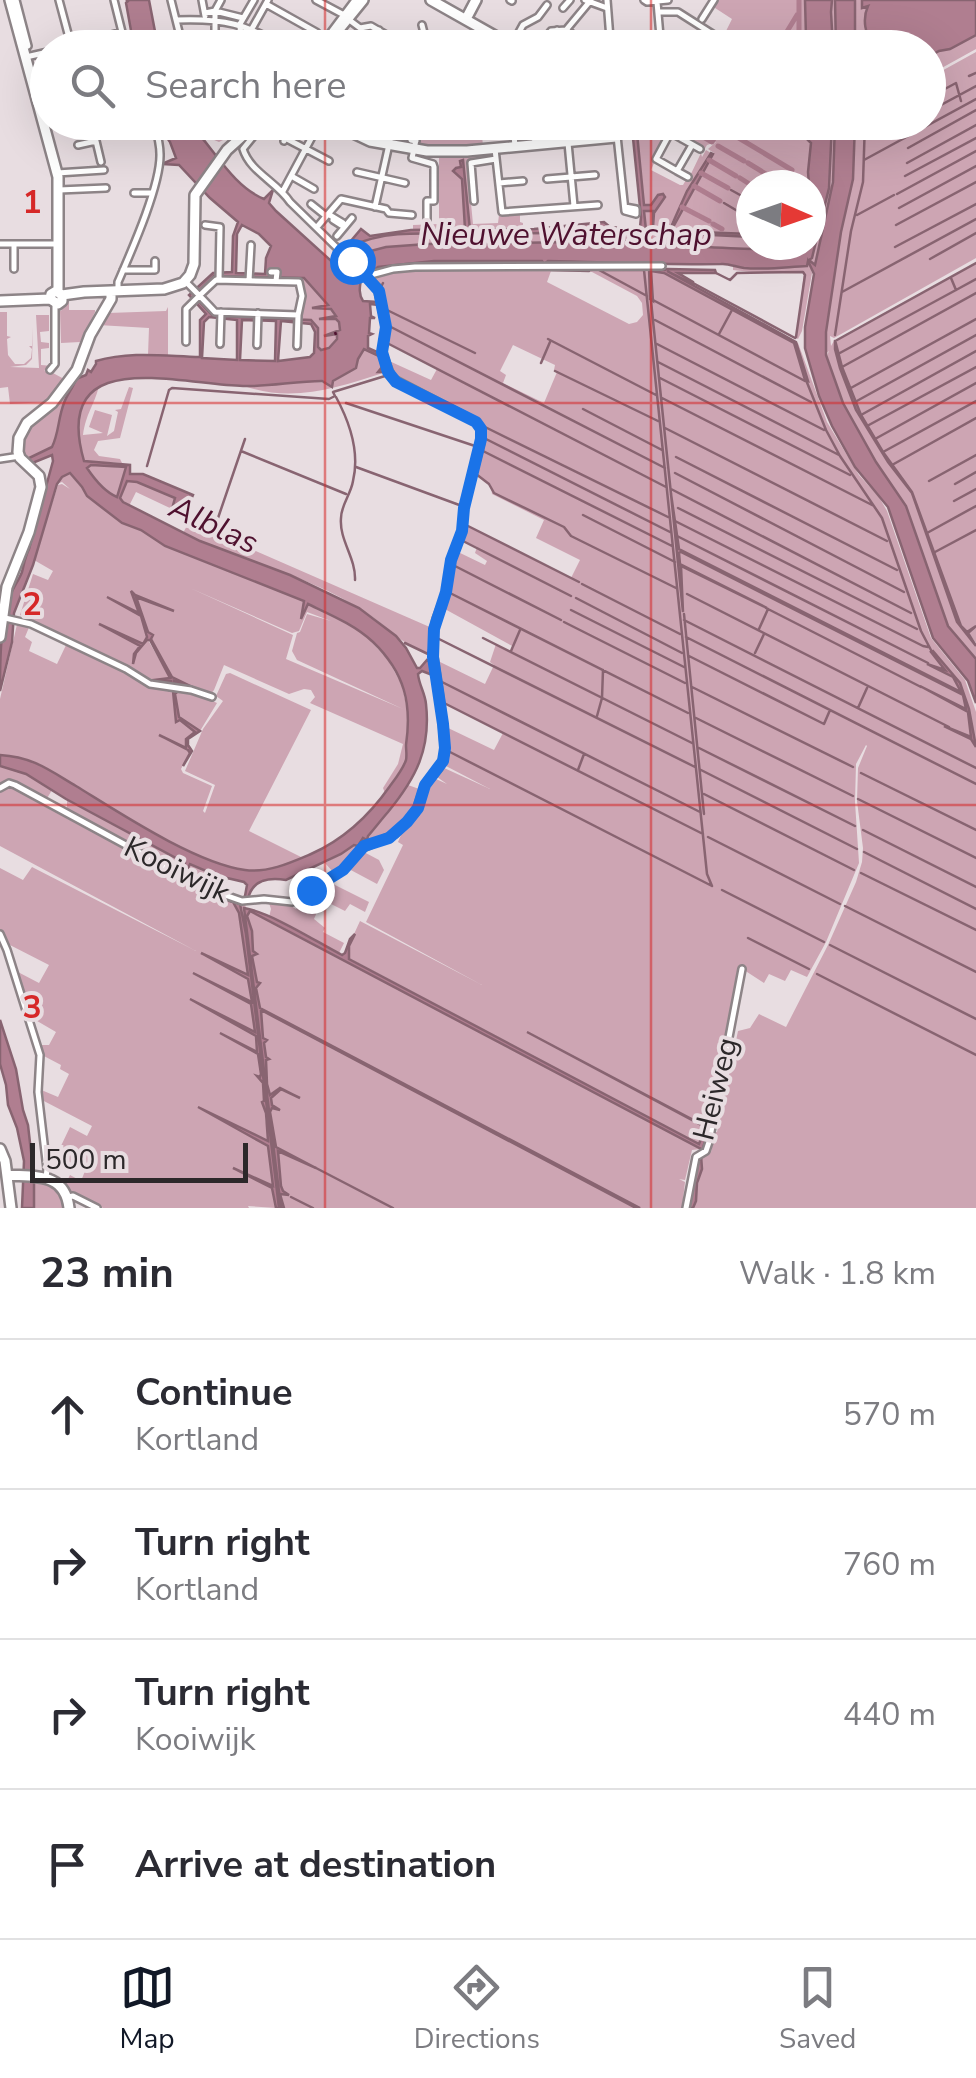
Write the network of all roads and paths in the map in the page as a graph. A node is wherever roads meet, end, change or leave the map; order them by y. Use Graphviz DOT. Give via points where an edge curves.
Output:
graph roads {
  1 [pos="13,0"];
  2 [pos="59,0"];
  3 [pos="114,0"];
  4 [pos="171,0"];
  5 [pos="202,0"];
  6 [pos="222,0"];
  7 [pos="254,0"];
  8 [pos="316,0"];
  9 [pos="355,0"];
  10 [pos="363,0"];
  11 [pos="431,0"];
  12 [pos="476,0"];
  13 [pos="570,0"];
  14 [pos="606,0"];
  15 [pos="644,0"];
  16 [pos="668,0"];
  17 [pos="714,0"];
  18 [pos="588,1"];
  19 [pos="267,2"];
  20 [pos="657,2"];
  21 [pos="448,4"];
  22 [pos="547,5"];
  23 [pos="563,8"];
  24 [pos="608,8"];
  25 [pos="658,12"];
  26 [pos="215,15"];
  27 [pos="205,16"];
  28 [pos="346,17"];
  29 [pos="176,20"];
  30 [pos="466,20"];
  31 [pos="702,20"];
  32 [pos="242,22"];
  33 [pos="422,25"];
  34 [pos="252,28"];
  35 [pos="65,30"];
  36 [pos="122,30"];
  37 [pos="178,30"];
  38 [pos="215,30"];
  39 [pos="244,30"];
  40 [pos="256,30"];
  41 [pos="313,30"];
  42 [pos="336,30"];
  43 [pos="379,30"];
  44 [pos="423,30"];
  45 [pos="484,30"];
  46 [pos="521,30"];
  47 [pos="561,30"];
  48 [pos="609,30"];
  49 [pos="660,30"];
  50 [pos="706,30"];
  51 [pos="24,52"];
  52 [pos="30,52"];
  53 [pos="30,74"];
  54 [pos="48,140"];
  55 [pos="157,140"];
  56 [pos="238,140"];
  57 [pos="249,140"];
  58 [pos="285,140"];
  59 [pos="312,140"];
  60 [pos="370,140"];
  61 [pos="390,140"];
  62 [pos="416,140"];
  63 [pos="514,140"];
  64 [pos="535,140"];
  65 [pos="551,140"];
  66 [pos="584,140"];
  67 [pos="617,140"];
  68 [pos="666,140"];
  69 [pos="684,140"];
  70 [pos="94,142"];
  71 [pos="568,142"];
  72 [pos="551,143"];
  73 [pos="536,145"];
  74 [pos="692,145"];
  75 [pos="78,146"];
  76 [pos="389,146"];
  77 [pos="415,146"];
  78 [pos="515,147"];
  79 [pos="700,149"];
  80 [pos="307,150"];
  81 [pos="496,154"];
  82 [pos="330,161"];
  83 [pos="101,162"];
  84 [pos="104,170"];
  85 [pos="677,171"];
  86 [pos="357,172"];
  87 [pos="57,173"];
  88 [pos="595,174"];
  89 [pos="293,177"];
  90 [pos="571,177"];
  91 [pos="688,177"];
  92 [pos="382,178"];
  93 [pos="547,179"];
  94 [pos="523,181"];
  95 [pos="499,183"];
  96 [pos="405,184"];
  97 [pos="106,188"];
  98 [pos="314,188"];
  99 [pos="57,190"];
  100 [pos="283,191"];
  101 [pos="134,193"];
  102 [pos="150,193"];
  103 [pos="474,201"];
  104 [pos="311,204"];
  105 [pos="598,204"];
  106 [pos="375,206"];
  107 [pos="574,206"];
  108 [pos="624,207"];
  109 [pos="412,215"];
  110 [pos="329,216"];
  111 [pos="352,218"];
  112 [pos="427,222"];
  113 [pos="205,225"];
  114 [pos="316,227"];
  115 [pos="344,227"];
  116 [pos="337,236"];
  117 [pos="0,244"];
  118 [pos="14,244"];
  119 [pos="59,244"];
  120 [pos="250,245"];
  121 [pos="155,261"];
  122 [pos="662,266"];
  123 [pos="14,270"];
  124 [pos="123,270"];
  125 [pos="366,274"];
  126 [pos="219,276"];
  127 [pos="250,277"];
  128 [pos="114,291"];
  129 [pos="194,293"];
  130 [pos="56,300"];
  131 [pos="0,301"];
  132 [pos="298,315"];
  133 [pos="221,316"];
  134 [pos="258,317"];
  135 [pos="186,342"];
  136 [pos="220,344"];
  137 [pos="257,345"];
  138 [pos="297,346"];
  139 [pos="53,367"];
  140 [pos="20,456"];
  141 [pos="0,459"];
  142 [pos="3,618"];
  143 [pos="0,637"];
  144 [pos="212,696"];
  145 [pos="0,788"];
  146 [pos="0,934"];
  147 [pos="742,969"];
  148 [pos="0,1149"];
  149 [pos="4,1176"];
  150 [pos="46,1178"];
  151 [pos="68,1202"];
  152 [pos="10,1208"];
  153 [pos="98,1208"];
  154 [pos="686,1208"];
  1 -- 51 [label="street"];
  2 -- 35 [label="street"];
  3 -- 36 [label="street"];
  4 -- 29 [label="street"];
  5 -- 27 [label="street"];
  6 -- 26 [label="street"];
  7 -- 32 [label="street"];
  8 -- 28 [label="street"];
  9 -- 28 [label="street"];
  10 -- 28 [label="street"];
  11 -- 21 [label="street"];
  12 -- 30 [label="street"];
  13 -- 23 [label="street"];
  14 -- 24 [label="street"];
  15 -- 20 [label="street"];
  16 -- 20 [label="street"];
  17 -- 31 [label="street"];
  18 -- 24 [label="street"];
  18 -- 47 [label="street"];
  19 -- 34 [label="street"];
  19 -- 41 [label="street"];
  20 -- 25 [label="street"];
  21 -- 30 [label="street"];
  22 -- 46 [label="street"];
  24 -- 48 [label="street"];
  25 -- 49 [label="street"];
  25 -- 50 [label="street" via="678,12"];
  26 -- 27 [label="street"];
  26 -- 32 [label="street"];
  26 -- 38 [label="street"];
  27 -- 29 [label="street"];
  28 -- 42 [label="street"];
  28 -- 43 [label="street" via="360,28"];
  29 -- 37 [label="street"];
  30 -- 45 [label="street"];
  32 -- 34 [label="street"];
  32 -- 39 [label="street"];
  33 -- 44 [label="street"];
  34 -- 40 [label="street"];
  51 -- 52 [label="street"];
  51 -- 53 [label="street"];
  54 -- 87 [label="street"];
  55 -- 102 [label="street" via="160,160"];
  56 -- 129 [label="street" via="194,202"];
  57 -- 100 [label="street" via="243,153"];
  58 -- 80 [label="street"];
  59 -- 80 [label="street"];
  60 -- 76 [label="street"];
  61 -- 76 [label="street"];
  62 -- 77 [label="street"];
  63 -- 78 [label="street"];
  64 -- 73 [label="street"];
  65 -- 72 [label="street"];
  66 -- 71 [label="street"];
  67 -- 108 [label="street"];
  68 -- 85 [label="street" via="656,159"];
  69 -- 74 [label="street"];
  70 -- 75 [label="street"];
  70 -- 83 [label="street"];
  71 -- 72 [label="street"];
  71 -- 90 [label="street"];
  72 -- 73 [label="street"];
  73 -- 78 [label="street"];
  74 -- 79 [label="street"];
  74 -- 85 [label="street"];
  76 -- 77 [label="street"];
  76 -- 92 [label="street"];
  77 -- 81 [label="street"];
  77 -- 112 [label="street" via="412,158 434,166"];
  78 -- 81 [label="street"];
  80 -- 82 [label="street"];
  80 -- 89 [label="street"];
  81 -- 95 [label="street"];
  81 -- 103 [label="street" via="471,164"];
  84 -- 87 [label="street"];
  85 -- 91 [label="street"];
  86 -- 92 [label="street"];
  87 -- 99 [label="street"];
  88 -- 90 [label="street"];
  89 -- 98 [label="street"];
  89 -- 100 [label="street"];
  90 -- 93 [label="street"];
  90 -- 107 [label="street"];
  92 -- 96 [label="street"];
  92 -- 106 [label="street"];
  94 -- 95 [label="street"];
  95 -- 107 [label="street" via="502,212"];
  97 -- 99 [label="street"];
  99 -- 119 [label="street"];
  100 -- 114 [label="street"];
  101 -- 102 [label="street"];
  102 -- 124 [label="street"];
  104 -- 110 [label="street"];
  105 -- 107 [label="street"];
  106 -- 109 [label="street"];
  106 -- 110 [label="street" via="341,199"];
  110 -- 114 [label="street"];
  110 -- 115 [label="street"];
  111 -- 115 [label="street"];
  113 -- 126 [label="street" via="222,228"];
  114 -- 125 [label="street"];
  115 -- 116 [label="street"];
  117 -- 118 [label="street"];
  118 -- 119 [label="street"];
  118 -- 123 [label="street"];
  119 -- 130 [label="street"];
  120 -- 127 [label="street"];
  121 -- 124 [label="street" via="155,270"];
  122 -- 125 [label="street" via="428,267"];
  124 -- 128 [label="street"];
  125 -- 145 [label="street, Kooiwijk" via="379,291 386,327 382,352 392,378 476,422 482,433 434,625 443,761 415,813 299,900 242,901 212,892 16,785"];
  126 -- 127 [label="street"];
  126 -- 129 [label="street"];
  127 -- 132 [label="street" via="299,282"];
  128 -- 129 [label="street"];
  128 -- 130 [label="street"];
  128 -- 140 [label="street" via="76,370 22,432"];
  129 -- 133 [label="street"];
  129 -- 135 [label="street" via="186,309"];
  130 -- 131 [label="street"];
  130 -- 139 [label="street"];
  132 -- 134 [label="street"];
  132 -- 138 [label="street"];
  133 -- 134 [label="street"];
  133 -- 136 [label="street"];
  134 -- 137 [label="street"];
  140 -- 141 [label="street"];
  140 -- 142 [label="street" via="39,476 40,487"];
  142 -- 143 [label="street"];
  142 -- 144 [label="street" via="31,624 150,684"];
  146 -- 150 [label="street" via="40,1055"];
  147 -- 154 [label="street, Heiweg" via="709,1142 695,1159"];
  148 -- 149 [label="street"];
  149 -- 150 [label="street"];
  149 -- 152 [label="street"];
  150 -- 151 [label="street" via="61,1186"];
  151 -- 153 [label="street" via="73,1196"];
}
